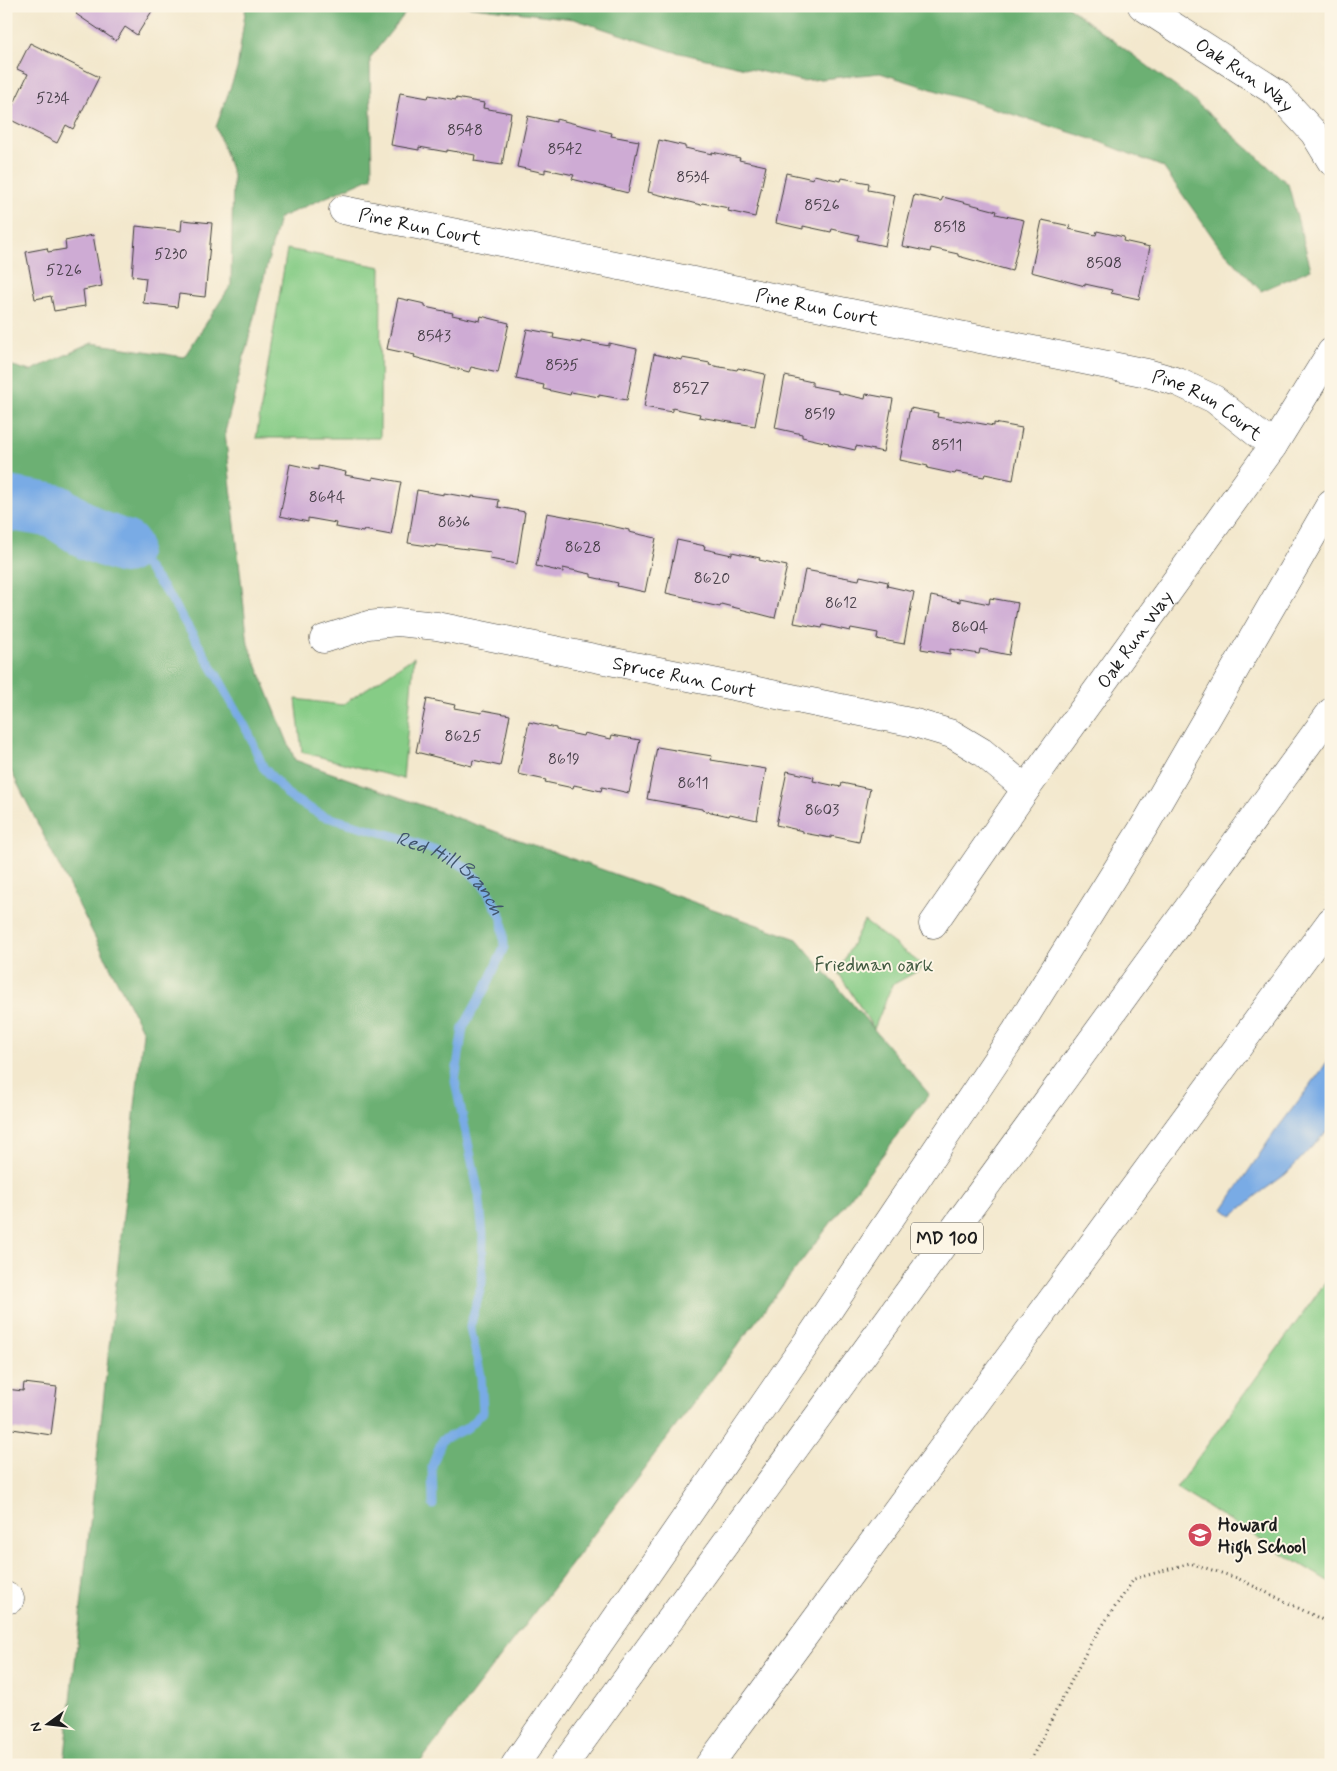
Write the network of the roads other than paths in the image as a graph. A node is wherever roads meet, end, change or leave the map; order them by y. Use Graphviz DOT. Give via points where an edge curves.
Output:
graph roads {
  1 [pos="1142,6"];
  2 [pos="1331,161"];
  3 [pos="343,210"];
  4 [pos="1331,352"];
  5 [pos="1273,446"];
  6 [pos="1331,503"];
  7 [pos="324,639"];
  8 [pos="1331,712"];
  9 [pos="1026,789"];
  10 [pos="1331,922"];
  11 [pos="933,924"];
  12 [pos="515,1765"];
  13 [pos="564,1765"];
  14 [pos="709,1765"];
  1 -- 2 [label="main road, Oak Run Way" via="1277,93 1314,133"];
  3 -- 5 [label="main road, Pine Run Court" via="1147,373 1178,382 1214,399"];
  4 -- 5 [label="main road, Oak Run Way"];
  5 -- 9 [label="main road, Oak Run Way"];
  6 -- 12 [label="main road" via="1145,825 1016,1030 814,1332"];
  7 -- 9 [label="main road, Spruce Run Court" via="368,625 397,622 437,626 915,723 952,734"];
  8 -- 13 [label="main road, MD 100"];
  9 -- 11 [label="main road, Oak Run Way"];
  10 -- 14 [label="main road"];
}
